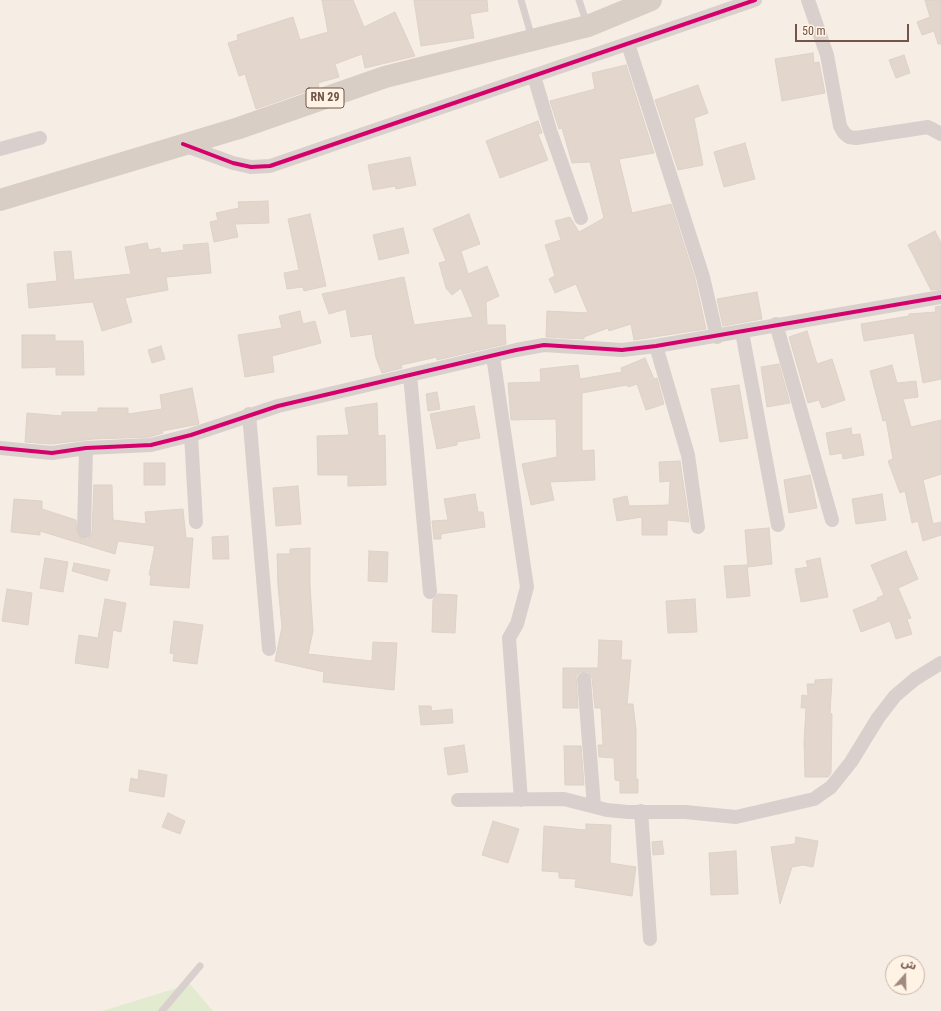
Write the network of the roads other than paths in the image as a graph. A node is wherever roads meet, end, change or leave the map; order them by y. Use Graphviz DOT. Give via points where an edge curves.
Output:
graph roads {
  1 [pos="521,0"];
  2 [pos="579,0"];
  3 [pos="651,0"];
  4 [pos="755,0"];
  5 [pos="808,0"];
  6 [pos="588,26"];
  7 [pos="532,40"];
  8 [pos="628,44"];
  9 [pos="534,76"];
  10 [pos="941,134"];
  11 [pos="40,138"];
  12 [pos="183,144"];
  13 [pos="0,150"];
  14 [pos="0,200"];
  15 [pos="581,218"];
  16 [pos="941,297"];
  17 [pos="776,324"];
  18 [pos="742,332"];
  19 [pos="716,337"];
  20 [pos="656,346"];
  21 [pos="493,356"];
  22 [pos="410,375"];
  23 [pos="249,414"];
  24 [pos="191,435"];
  25 [pos="0,448"];
  26 [pos="86,448"];
  27 [pos="832,520"];
  28 [pos="196,522"];
  29 [pos="778,525"];
  30 [pos="698,527"];
  31 [pos="84,532"];
  32 [pos="430,592"];
  33 [pos="269,649"];
  34 [pos="941,663"];
  35 [pos="584,679"];
  36 [pos="458,800"];
  37 [pos="521,800"];
  38 [pos="594,806"];
  39 [pos="641,811"];
  40 [pos="650,939"];
  41 [pos="200,966"];
  42 [pos="162,1011"];
  1 -- 7 [label="lane"];
  2 -- 6 [label="lane"];
  3 -- 6 [label="main road, RN 29"];
  4 -- 8 [label="street"];
  5 -- 10 [label="street" via="826,55 840,126 844,133 856,138 928,127"];
  6 -- 7 [label="main road, RN 29"];
  7 -- 12 [label="main road, RN 29" via="385,77 239,128"];
  8 -- 9 [label="street"];
  8 -- 19 [label="street" via="703,277"];
  9 -- 12 [label="street" via="270,166 251,167 233,163"];
  9 -- 15 [label="street"];
  11 -- 13 [label="street"];
  12 -- 14 [label="main road, RN 29"];
  16 -- 17 [label="street"];
  17 -- 18 [label="street"];
  17 -- 27 [label="street"];
  18 -- 19 [label="street"];
  18 -- 29 [label="street"];
  19 -- 20 [label="street"];
  20 -- 21 [label="street" via="622,350 544,345"];
  20 -- 30 [label="street" via="688,455"];
  21 -- 22 [label="street"];
  21 -- 37 [label="street" via="527,587 517,624 509,638"];
  22 -- 23 [label="street" via="314,396"];
  22 -- 32 [label="street"];
  23 -- 24 [label="street"];
  23 -- 33 [label="street"];
  24 -- 26 [label="street" via="151,445"];
  24 -- 28 [label="street"];
  25 -- 26 [label="street" via="52,452"];
  26 -- 31 [label="street"];
  34 -- 39 [label="street" via="915,679 895,696 847,767 831,787 814,799 736,817"];
  35 -- 38 [label="street"];
  36 -- 37 [label="street"];
  37 -- 38 [label="street" via="564,799"];
  38 -- 39 [label="street" via="607,810"];
  39 -- 40 [label="street"];
  41 -- 42 [label="lane"];
}
